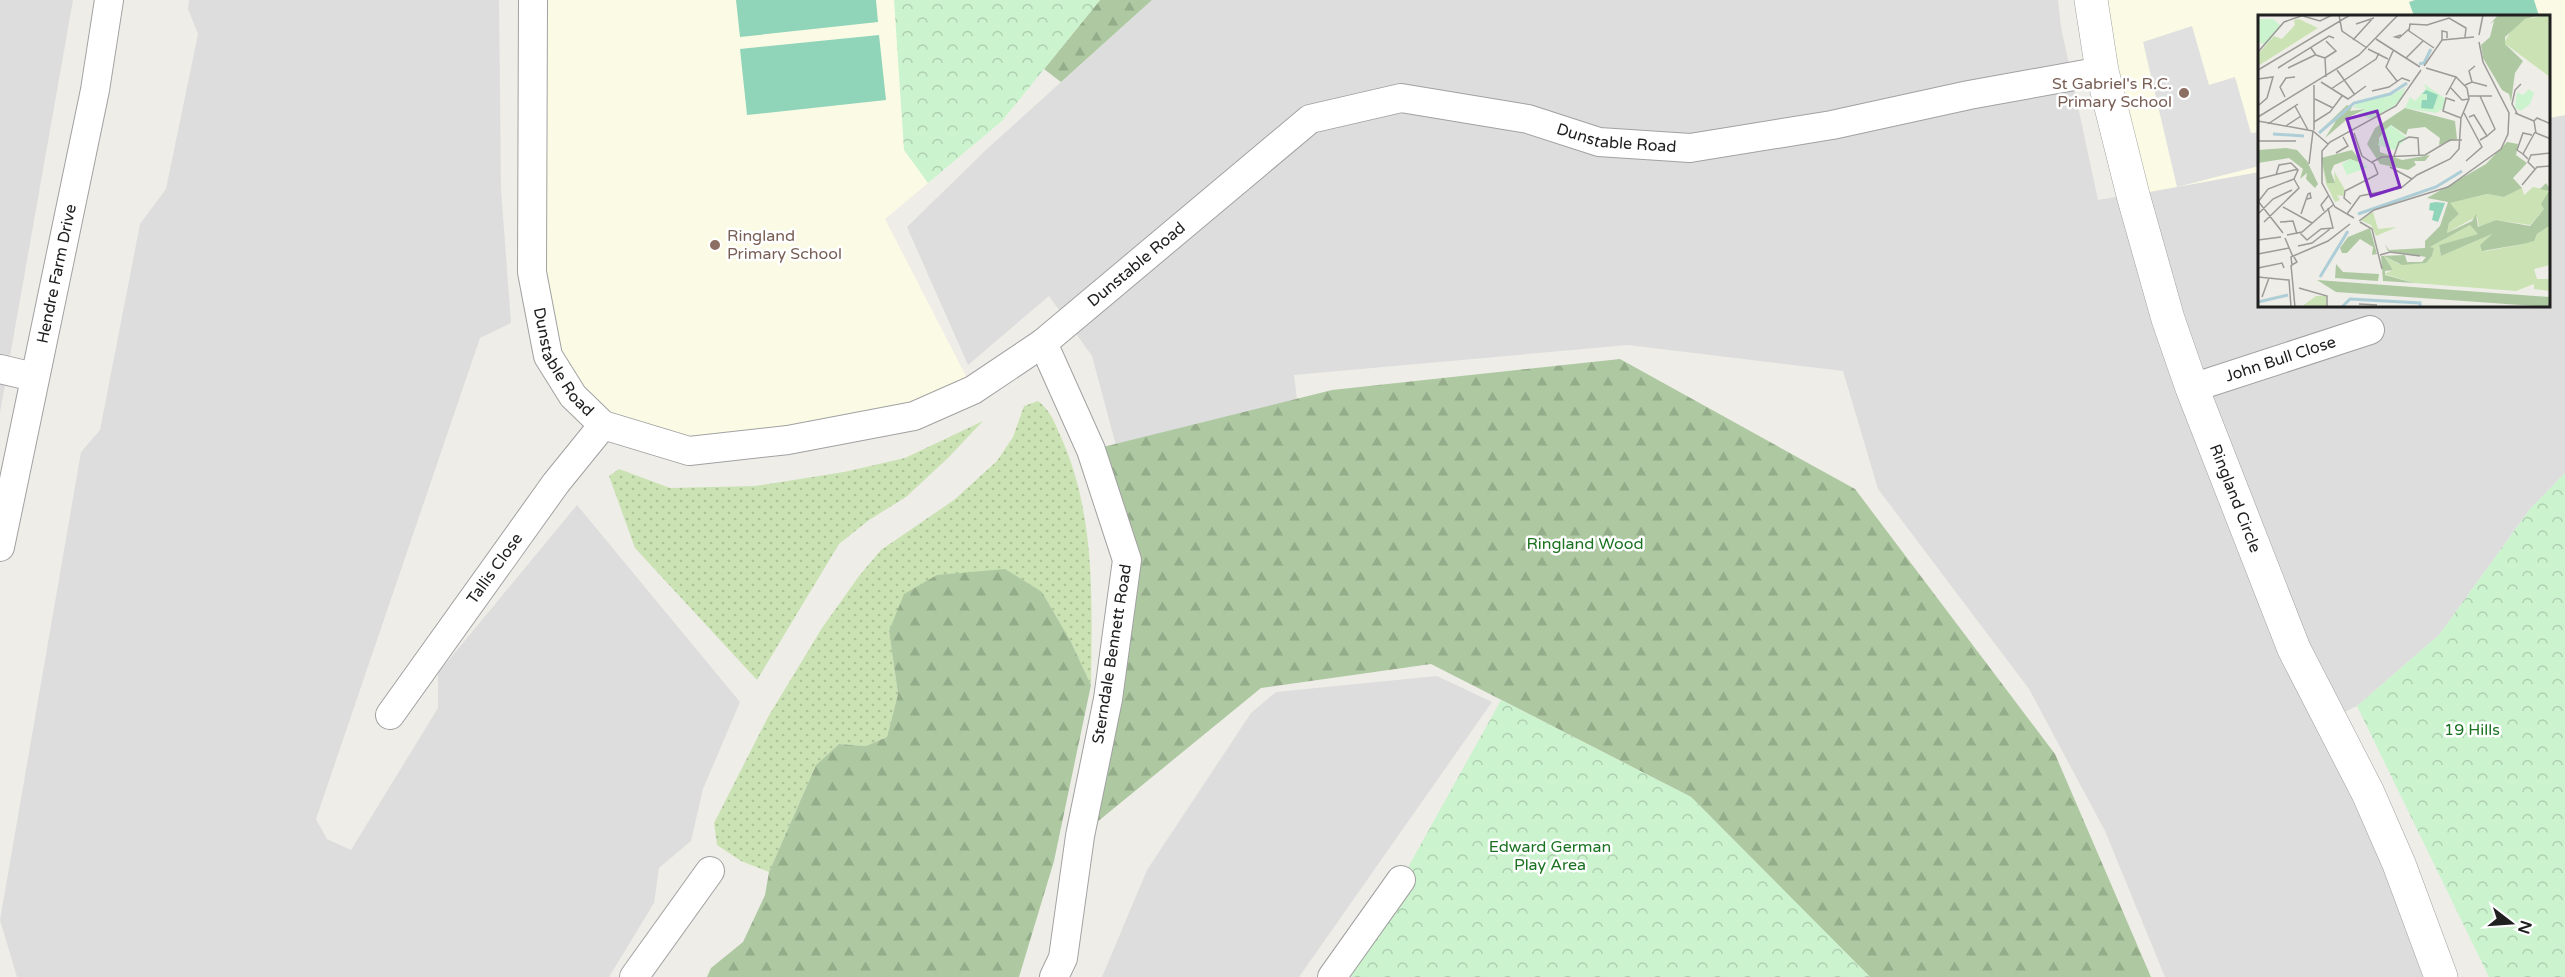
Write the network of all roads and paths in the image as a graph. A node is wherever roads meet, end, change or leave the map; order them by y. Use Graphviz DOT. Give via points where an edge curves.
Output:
graph roads {
  1 [pos="109,0"];
  2 [pos="533,0"];
  3 [pos="2091,0"];
  4 [pos="2102,71"];
  5 [pos="2370,330"];
  6 [pos="1044,343"];
  7 [pos="0,369"];
  8 [pos="34,377"];
  9 [pos="2192,388"];
  10 [pos="603,424"];
  11 [pos="0,547"];
  12 [pos="390,715"];
  13 [pos="710,871"];
  14 [pos="1401,880"];
  15 [pos="634,977"];
  16 [pos="1054,977"];
  17 [pos="1332,977"];
  18 [pos="2441,977"];
  1 -- 8 [label="street, Hendre Farm Drive"];
  2 -- 10 [label="street, Dunstable Road" via="532,272 548,356 573,396"];
  3 -- 4 [label="street, Ringland Circle"];
  4 -- 6 [label="street, Dunstable Road" via="1832,125 1690,148 1599,142 1528,119 1401,98 1310,119"];
  4 -- 9 [label="street, Ringland Circle" via="2168,319"];
  5 -- 9 [label="street, John Bull Close"];
  6 -- 10 [label="street, Dunstable Road" via="973,390 914,416 788,440 689,451"];
  6 -- 16 [label="street, Sterndale Bennett Road" via="1091,450 1127,560 1108,699 1080,836 1063,958"];
  7 -- 8 [label="street"];
  8 -- 11 [label="street, Hendre Farm Drive"];
  9 -- 18 [label="street, Ringland Circle" via="2294,649 2368,793"];
  10 -- 12 [label="street, Tallis Close" via="556,483"];
  13 -- 15 [label="street"];
  14 -- 17 [label="street"];
}
